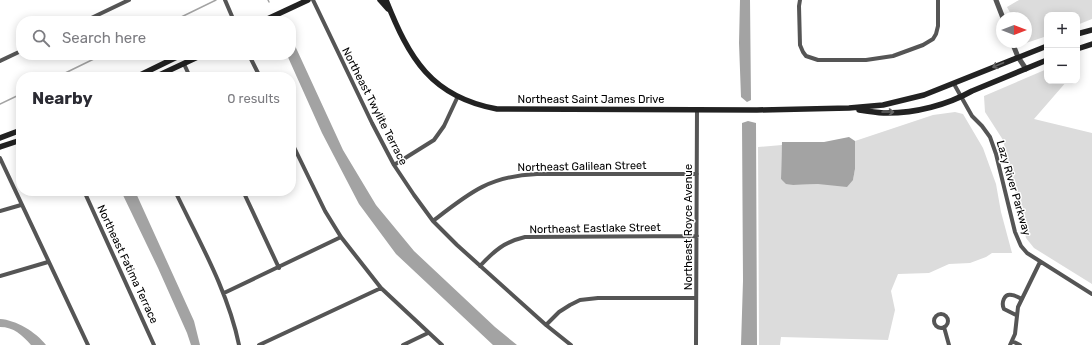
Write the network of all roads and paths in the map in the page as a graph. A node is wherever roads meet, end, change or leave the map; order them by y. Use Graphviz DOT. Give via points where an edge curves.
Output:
graph roads {
  1 [pos="129,0"];
  2 [pos="225,0"];
  3 [pos="308,0"];
  4 [pos="313,0"];
  5 [pos="380,0"];
  6 [pos="386,0"];
  7 [pos="800,0"];
  8 [pos="938,0"];
  9 [pos="996,0"];
  10 [pos="391,11"];
  11 [pos="1001,12"];
  12 [pos="95,16"];
  13 [pos="232,16"];
  14 [pos="274,16"];
  15 [pos="1092,30"];
  16 [pos="1080,33"];
  17 [pos="1092,44"];
  18 [pos="1044,47"];
  19 [pos="1014,48"];
  20 [pos="1080,48"];
  21 [pos="16,53"];
  22 [pos="1018,57"];
  23 [pos="171,60"];
  24 [pos="192,60"];
  25 [pos="252,60"];
  26 [pos="0,61"];
  27 [pos="1044,61"];
  28 [pos="184,64"];
  29 [pos="1026,69"];
  30 [pos="146,72"];
  31 [pos="166,72"];
  32 [pos="188,72"];
  33 [pos="258,72"];
  34 [pos="954,84"];
  35 [pos="458,96"];
  36 [pos="962,97"];
  37 [pos="849,108"];
  38 [pos="697,109"];
  39 [pos="16,132"];
  40 [pos="0,138"];
  41 [pos="16,142"];
  42 [pos="0,147"];
  43 [pos="296,151"];
  44 [pos="0,158"];
  45 [pos="394,165"];
  46 [pos="697,174"];
  47 [pos="16,192"];
  48 [pos="18,196"];
  49 [pos="86,196"];
  50 [pos="177,196"];
  51 [pos="245,196"];
  52 [pos="22,205"];
  53 [pos="0,211"];
  54 [pos="433,221"];
  55 [pos="697,236"];
  56 [pos="341,237"];
  57 [pos="48,262"];
  58 [pos="1040,262"];
  59 [pos="480,266"];
  60 [pos="279,268"];
  61 [pos="0,276"];
  62 [pos="381,288"];
  63 [pos="224,293"];
  64 [pos="1092,294"];
  65 [pos="696,298"];
  66 [pos="1022,299"];
  67 [pos="1016,315"];
  68 [pos="546,325"];
  69 [pos="944,327"];
  70 [pos="428,333"];
  71 [pos="1011,343"];
  72 [pos="88,345"];
  73 [pos="154,345"];
  74 [pos="239,345"];
  75 [pos="259,345"];
  76 [pos="403,345"];
  77 [pos="442,345"];
  78 [pos="571,345"];
  79 [pos="696,345"];
  80 [pos="949,345"];
  81 [pos="1020,345"];
  1 -- 12 [label="street"];
  2 -- 13 [label="street"];
  3 -- 14 [label="main road"];
  4 -- 45 [label="street, Northeast Twylite Terrace"];
  5 -- 10 [label="main road"];
  6 -- 10 [label="main road, Northeast Saint James Drive"];
  7 -- 8 [label="street" via="800,45 806,56 818,60 882,58 924,45 936,34"];
  9 -- 11 [label="street"];
  10 -- 35 [label="main road, Northeast Saint James Drive" via="418,63 434,81"];
  15 -- 16 [label="main road"];
  17 -- 20 [label="main road"];
  18 -- 22 [label="main road, Northeast Saint James Drive"];
  19 -- 22 [label="street"];
  21 -- 26 [label="street"];
  22 -- 29 [label="street"];
  22 -- 34 [label="main road, Northeast Saint James Drive, one-way"];
  23 -- 30 [label="main road"];
  24 -- 28 [label="main road"];
  25 -- 33 [label="street"];
  27 -- 29 [label="main road, Northeast Saint James Drive"];
  28 -- 31 [label="main road"];
  28 -- 32 [label="street"];
  29 -- 36 [label="main road, Northeast Saint James Drive"];
  34 -- 36 [label="street, Lazy River Parkway"];
  34 -- 37 [label="main road, Northeast Saint James Drive" via="900,102"];
  35 -- 38 [label="main road, Northeast Saint James Drive" via="483,106 504,109"];
  35 -- 45 [label="street" via="444,126 434,140"];
  37 -- 36 [label="main road, Northeast Saint James Drive, one-way" via="887,113 930,107"];
  36 -- 58 [label="street, Lazy River Parkway" via="972,116 990,137 1021,246"];
  37 -- 38 [label="main road, Northeast Saint James Drive"];
  38 -- 46 [label="street, Northeast Royce Avenue"];
  39 -- 40 [label="main road"];
  41 -- 42 [label="main road"];
  43 -- 56 [label="street" via="325,211"];
  44 -- 47 [label="street"];
  45 -- 54 [label="street, Northeast Twylite Terrace"];
  46 -- 54 [label="street, Northeast Galilean Street" via="512,176 478,188"];
  46 -- 55 [label="street, Northeast Royce Avenue"];
  48 -- 52 [label="street"];
  49 -- 73 [label="street, Northeast Fatima Terrace"];
  50 -- 63 [label="street"];
  51 -- 60 [label="street"];
  52 -- 53 [label="street"];
  52 -- 57 [label="street"];
  54 -- 59 [label="street, Northeast Twylite Terrace"];
  55 -- 59 [label="street, Northeast Eastlake Street" via="525,237 505,244"];
  55 -- 65 [label="street, Northeast Royce Avenue"];
  56 -- 60 [label="street"];
  56 -- 62 [label="street"];
  57 -- 61 [label="street"];
  57 -- 72 [label="street"];
  58 -- 64 [label="street, Lazy River Parkway"];
  58 -- 66 [label="street"];
  59 -- 68 [label="street, Northeast Twylite Terrace"];
  60 -- 63 [label="street"];
  62 -- 70 [label="street"];
  62 -- 75 [label="street"];
  63 -- 74 [label="street"];
  65 -- 68 [label="street" via="580,300 559,312"];
  65 -- 79 [label="street, Northeast Royce Avenue"];
  66 -- 67 [label="street"];
  66 -- 67 [label="street" via="1011,294 1006,296 1002,305 1004,309"];
  67 -- 71 [label="street" via="1015,334"];
  68 -- 78 [label="street, Northeast Twylite Terrace"];
  69 -- 80 [label="street"];
  70 -- 76 [label="street"];
  70 -- 77 [label="street"];
  71 -- 81 [label="street"];
}
